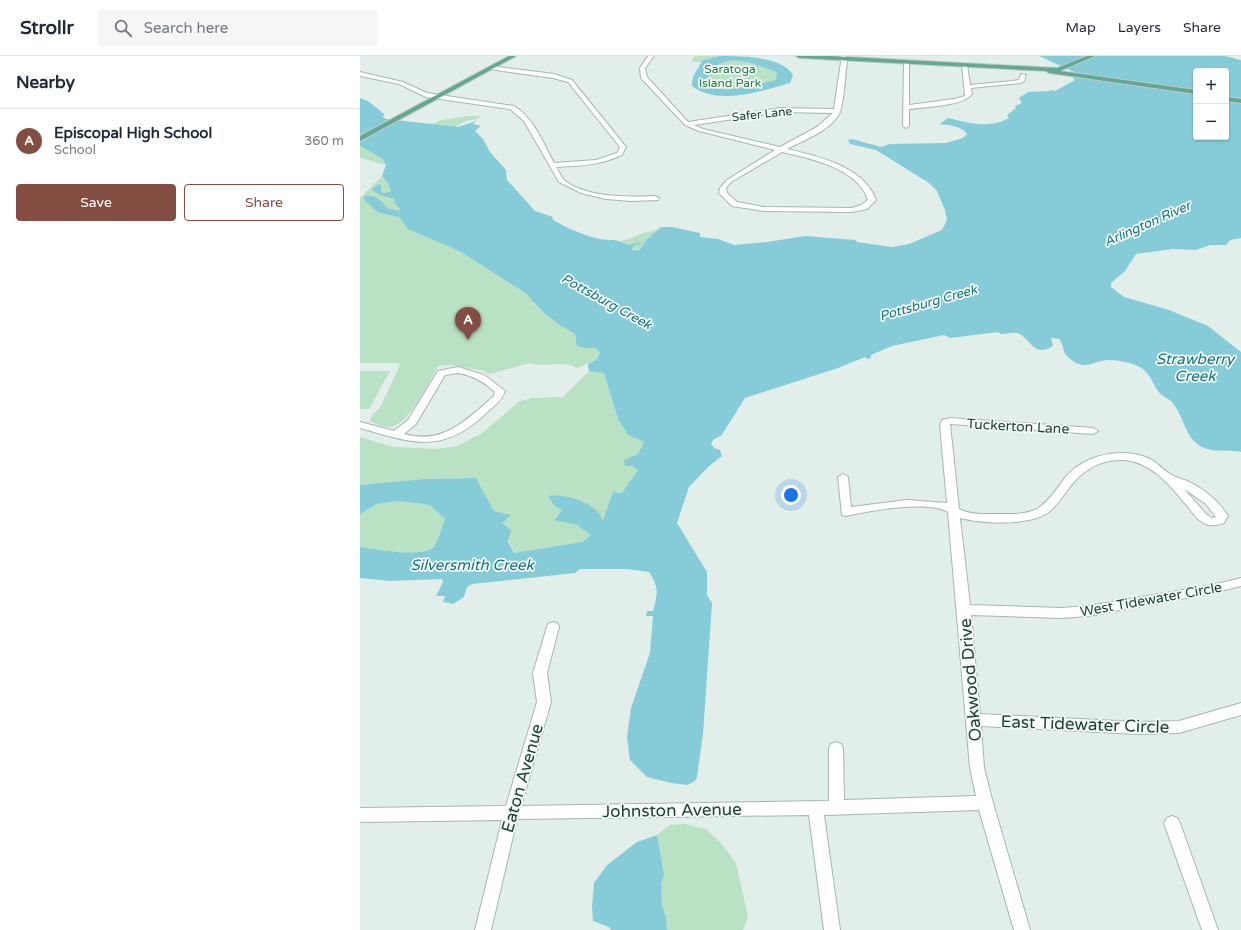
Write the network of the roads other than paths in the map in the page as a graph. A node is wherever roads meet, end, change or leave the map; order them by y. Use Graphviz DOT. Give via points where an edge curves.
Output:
graph roads {
  1 [pos="504,56"];
  2 [pos="513,56"];
  3 [pos="651,56"];
  4 [pos="799,56"];
  5 [pos="1092,56"];
  6 [pos="843,57"];
  7 [pos="906,62"];
  8 [pos="964,65"];
  9 [pos="491,68"];
  10 [pos="1053,70"];
  11 [pos="1034,71"];
  12 [pos="360,74"];
  13 [pos="1023,75"];
  14 [pos="1071,75"];
  15 [pos="967,87"];
  16 [pos="449,90"];
  17 [pos="1193,93"];
  18 [pos="438,96"];
  19 [pos="1229,98"];
  20 [pos="1241,100"];
  21 [pos="907,106"];
  22 [pos="837,111"];
  23 [pos="687,124"];
  24 [pos="906,126"];
  25 [pos="360,139"];
  26 [pos="781,150"];
  27 [pos="553,165"];
  28 [pos="655,198"];
  29 [pos="360,425"];
  30 [pos="945,426"];
  31 [pos="1093,431"];
  32 [pos="396,435"];
  33 [pos="1163,474"];
  34 [pos="843,477"];
  35 [pos="954,510"];
  36 [pos="1241,582"];
  37 [pos="964,610"];
  38 [pos="553,627"];
  39 [pos="1241,709"];
  40 [pos="974,720"];
  41 [pos="836,748"];
  42 [pos="985,803"];
  43 [pos="837,807"];
  44 [pos="816,808"];
  45 [pos="510,813"];
  46 [pos="360,815"];
  47 [pos="1172,823"];
  48 [pos="483,930"];
  49 [pos="832,930"];
  50 [pos="1022,930"];
  51 [pos="1210,930"];
  1 -- 16 [label="main road"];
  2 -- 9 [label="main road"];
  3 -- 23 [label="street" via="642,67 644,78"];
  4 -- 6 [label="main road"];
  5 -- 10 [label="main road"];
  6 -- 7 [label="main road"];
  6 -- 22 [label="street"];
  7 -- 8 [label="main road"];
  7 -- 21 [label="street"];
  8 -- 11 [label="main road"];
  8 -- 15 [label="street"];
  9 -- 16 [label="main road"];
  9 -- 27 [label="street" via="554,76 570,81 623,147 620,154 612,158"];
  10 -- 11 [label="main road"];
  10 -- 14 [label="main road"];
  11 -- 14 [label="main road"];
  12 -- 18 [label="street" via="393,80 426,95"];
  13 -- 15 [label="street" via="1021,81 1012,83"];
  14 -- 17 [label="main road"];
  15 -- 21 [label="street" via="968,96 964,99"];
  16 -- 18 [label="main road"];
  18 -- 25 [label="main road"];
  18 -- 27 [label="street" via="505,105 517,110 527,120"];
  19 -- 20 [label="main road"];
  21 -- 24 [label="street"];
  22 -- 23 [label="street, Safer Lane" via="780,110"];
  22 -- 26 [label="street" via="826,123"];
  23 -- 26 [label="street" via="701,130"];
  26 -- 26 [label="street" via="823,160 839,167 870,193 872,200 868,205 852,210 764,209 735,204 725,197 725,184"];
  27 -- 28 [label="street" via="561,181 587,194 629,199"];
  29 -- 32 [label="street"];
  30 -- 31 [label="street, Tuckerton Lane" via="946,422 950,422"];
  30 -- 35 [label="street, Oakwood Drive"];
  32 -- 32 [label="street" via="423,440 442,437 465,427 498,397 500,391 478,374 453,370 441,372 412,422"];
  33 -- 33 [label="street" via="1202,517 1211,522 1220,520 1222,516 1217,508 1201,492"];
  33 -- 35 [label="street" via="1141,460 1098,460 1076,472 1055,501 1044,511 1005,518 963,515"];
  34 -- 35 [label="street" via="846,512 893,504 946,506"];
  35 -- 37 [label="street, Oakwood Drive"];
  36 -- 37 [label="street, West Tidewater Circle" via="1088,612"];
  37 -- 40 [label="street, Oakwood Drive"];
  38 -- 45 [label="street, Eaton Avenue" via="540,673 544,702"];
  39 -- 40 [label="street, East Tidewater Circle" via="1179,727 1137,728"];
  40 -- 42 [label="street, Oakwood Drive" via="977,768"];
  41 -- 43 [label="street"];
  42 -- 43 [label="street, Johnston Avenue"];
  42 -- 50 [label="street, Oakwood Drive"];
  43 -- 44 [label="street, Johnston Avenue"];
  44 -- 45 [label="street, Johnston Avenue"];
  44 -- 49 [label="street"];
  45 -- 46 [label="street, Johnston Avenue"];
  45 -- 48 [label="street, Eaton Avenue"];
  47 -- 51 [label="street"];
}
